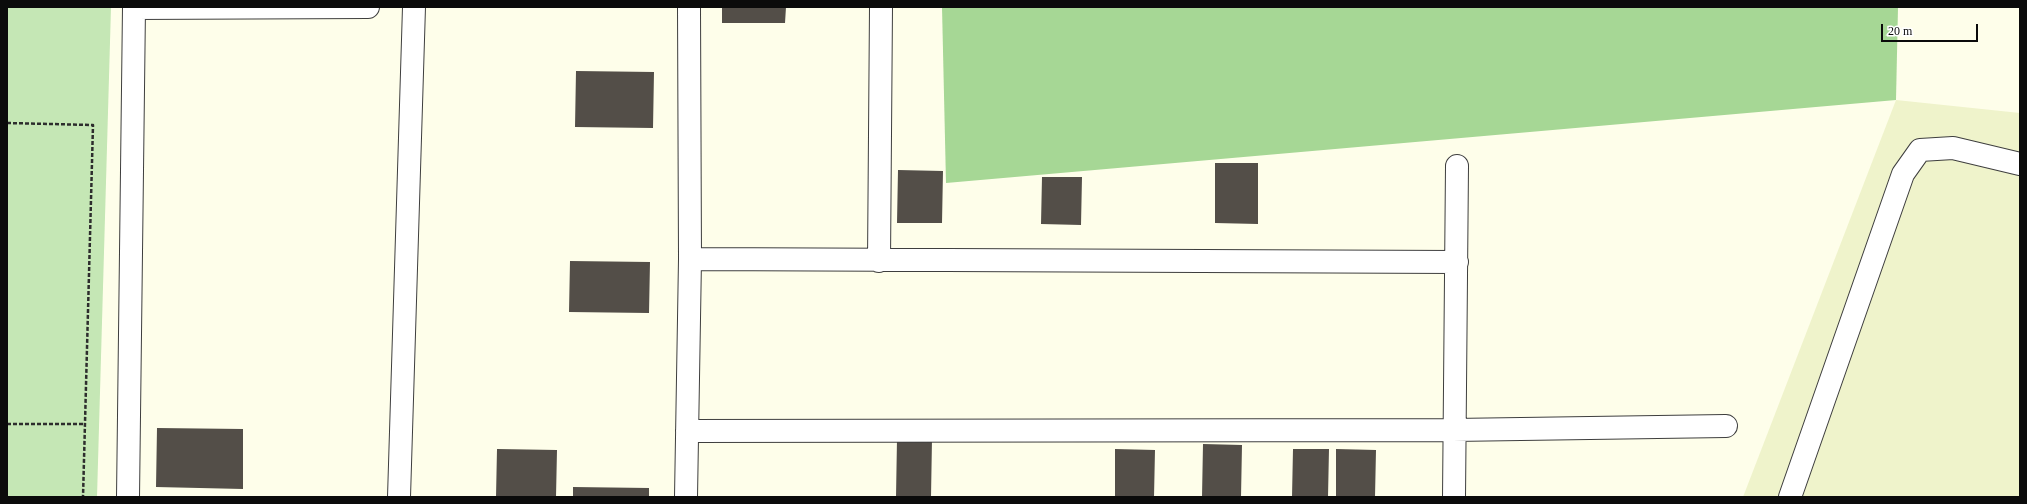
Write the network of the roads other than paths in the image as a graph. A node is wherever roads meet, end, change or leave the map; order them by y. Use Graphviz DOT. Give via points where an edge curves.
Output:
graph roads {
  1 [pos="134,7"];
  2 [pos="368,7"];
  3 [pos="414,7"];
  4 [pos="689,7"];
  5 [pos="881,7"];
  6 [pos="2020,164"];
  7 [pos="1457,166"];
  8 [pos="690,259"];
  9 [pos="879,261"];
  10 [pos="1457,262"];
  11 [pos="1726,426"];
  12 [pos="1454,430"];
  13 [pos="687,431"];
  14 [pos="128,497"];
  15 [pos="399,497"];
  16 [pos="686,497"];
  17 [pos="1454,497"];
  18 [pos="1790,497"];
  1 -- 2 [label="street"];
  1 -- 14 [label="street"];
  3 -- 15 [label="street"];
  4 -- 8 [label="street"];
  5 -- 9 [label="street"];
  6 -- 18 [label="street" via="1953,148 1920,150 1903,174"];
  7 -- 10 [label="street"];
  8 -- 9 [label="street"];
  8 -- 13 [label="street"];
  9 -- 10 [label="street"];
  10 -- 12 [label="street"];
  11 -- 12 [label="street"];
  12 -- 13 [label="street"];
  12 -- 17 [label="street"];
  13 -- 16 [label="street"];
}
